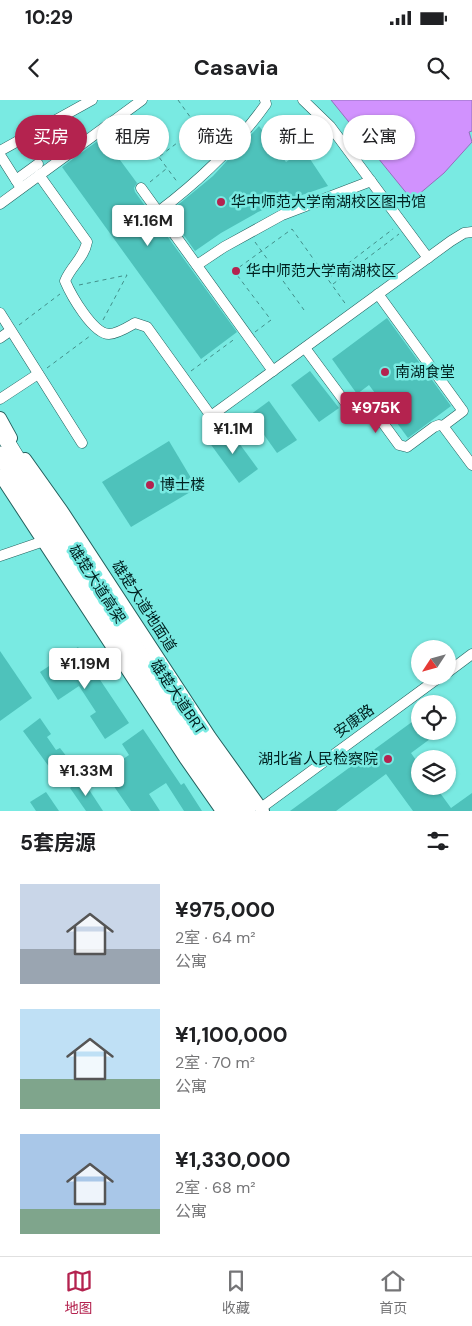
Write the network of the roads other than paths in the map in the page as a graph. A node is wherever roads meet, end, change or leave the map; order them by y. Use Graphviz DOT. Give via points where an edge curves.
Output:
graph roads {
  1 [pos="92,100"];
  2 [pos="142,100"];
  3 [pos="303,100"];
  4 [pos="267,101"];
  5 [pos="0,151"];
  6 [pos="0,155"];
  7 [pos="357,163"];
  8 [pos="38,164"];
  9 [pos="39,175"];
  10 [pos="371,182"];
  11 [pos="19,184"];
  12 [pos="141,188"];
  13 [pos="351,189"];
  14 [pos="0,204"];
  15 [pos="158,212"];
  16 [pos="472,232"];
  17 [pos="428,258"];
  18 [pos="197,265"];
  19 [pos="378,294"];
  20 [pos="0,313"];
  21 [pos="10,331"];
  22 [pos="0,338"];
  23 [pos="305,348"];
  24 [pos="274,370"];
  25 [pos="38,374"];
  26 [pos="0,399"];
  27 [pos="468,408"];
  28 [pos="0,418"];
  29 [pos="443,426"];
  30 [pos="0,430"];
  31 [pos="82,443"];
  32 [pos="0,444"];
  33 [pos="0,454"];
  34 [pos="472,464"];
  35 [pos="0,475"];
  36 [pos="44,541"];
  37 [pos="0,556"];
  38 [pos="472,654"];
  39 [pos="456,666"];
  40 [pos="429,685"];
  41 [pos="257,810"];
  42 [pos="222,811"];
  43 [pos="232,811"];
  44 [pos="239,811"];
  1 -- 5 [label="street"];
  2 -- 9 [label="street"];
  3 -- 7 [label="street" via="330,126"];
  4 -- 15 [label="street" via="230,148"];
  6 -- 11 [label="street"];
  7 -- 10 [label="street"];
  7 -- 13 [label="street" via="357,181"];
  8 -- 11 [label="street"];
  9 -- 11 [label="street"];
  9 -- 24 [label="street" via="87,242 85,253 69,271 65,281 100,332 110,334 135,323 147,327 183,377 202,397 211,416"];
  10 -- 13 [label="street"];
  10 -- 17 [label="street"];
  11 -- 14 [label="street"];
  12 -- 15 [label="street"];
  13 -- 18 [label="street" via="282,215 248,232"];
  15 -- 18 [label="street"];
  16 -- 17 [label="street" via="464,233"];
  17 -- 19 [label="street"];
  18 -- 24 [label="street"];
  19 -- 23 [label="street"];
  19 -- 27 [label="street"];
  20 -- 21 [label="street"];
  21 -- 22 [label="street"];
  21 -- 25 [label="street"];
  23 -- 24 [label="street"];
  23 -- 29 [label="street" via="348,406 356,410 372,408 402,446 407,447 434,427"];
  25 -- 26 [label="street"];
  25 -- 31 [label="street"];
  27 -- 29 [label="street"];
  28 -- 41 [label="main road, 雄楚大道地面道"];
  29 -- 34 [label="street"];
  30 -- 41 [label="highway, 雄楚大道高架" via="200,744"];
  32 -- 44 [label="street, 雄楚大道BRT" via="111,626"];
  33 -- 43 [label="highway, 雄楚大道高架" via="34,512"];
  35 -- 36 [label="main road"];
  36 -- 37 [label="street"];
  36 -- 42 [label="main road"];
  38 -- 39 [label="street"];
  40 -- 41 [label="street, 安康路"];
}
